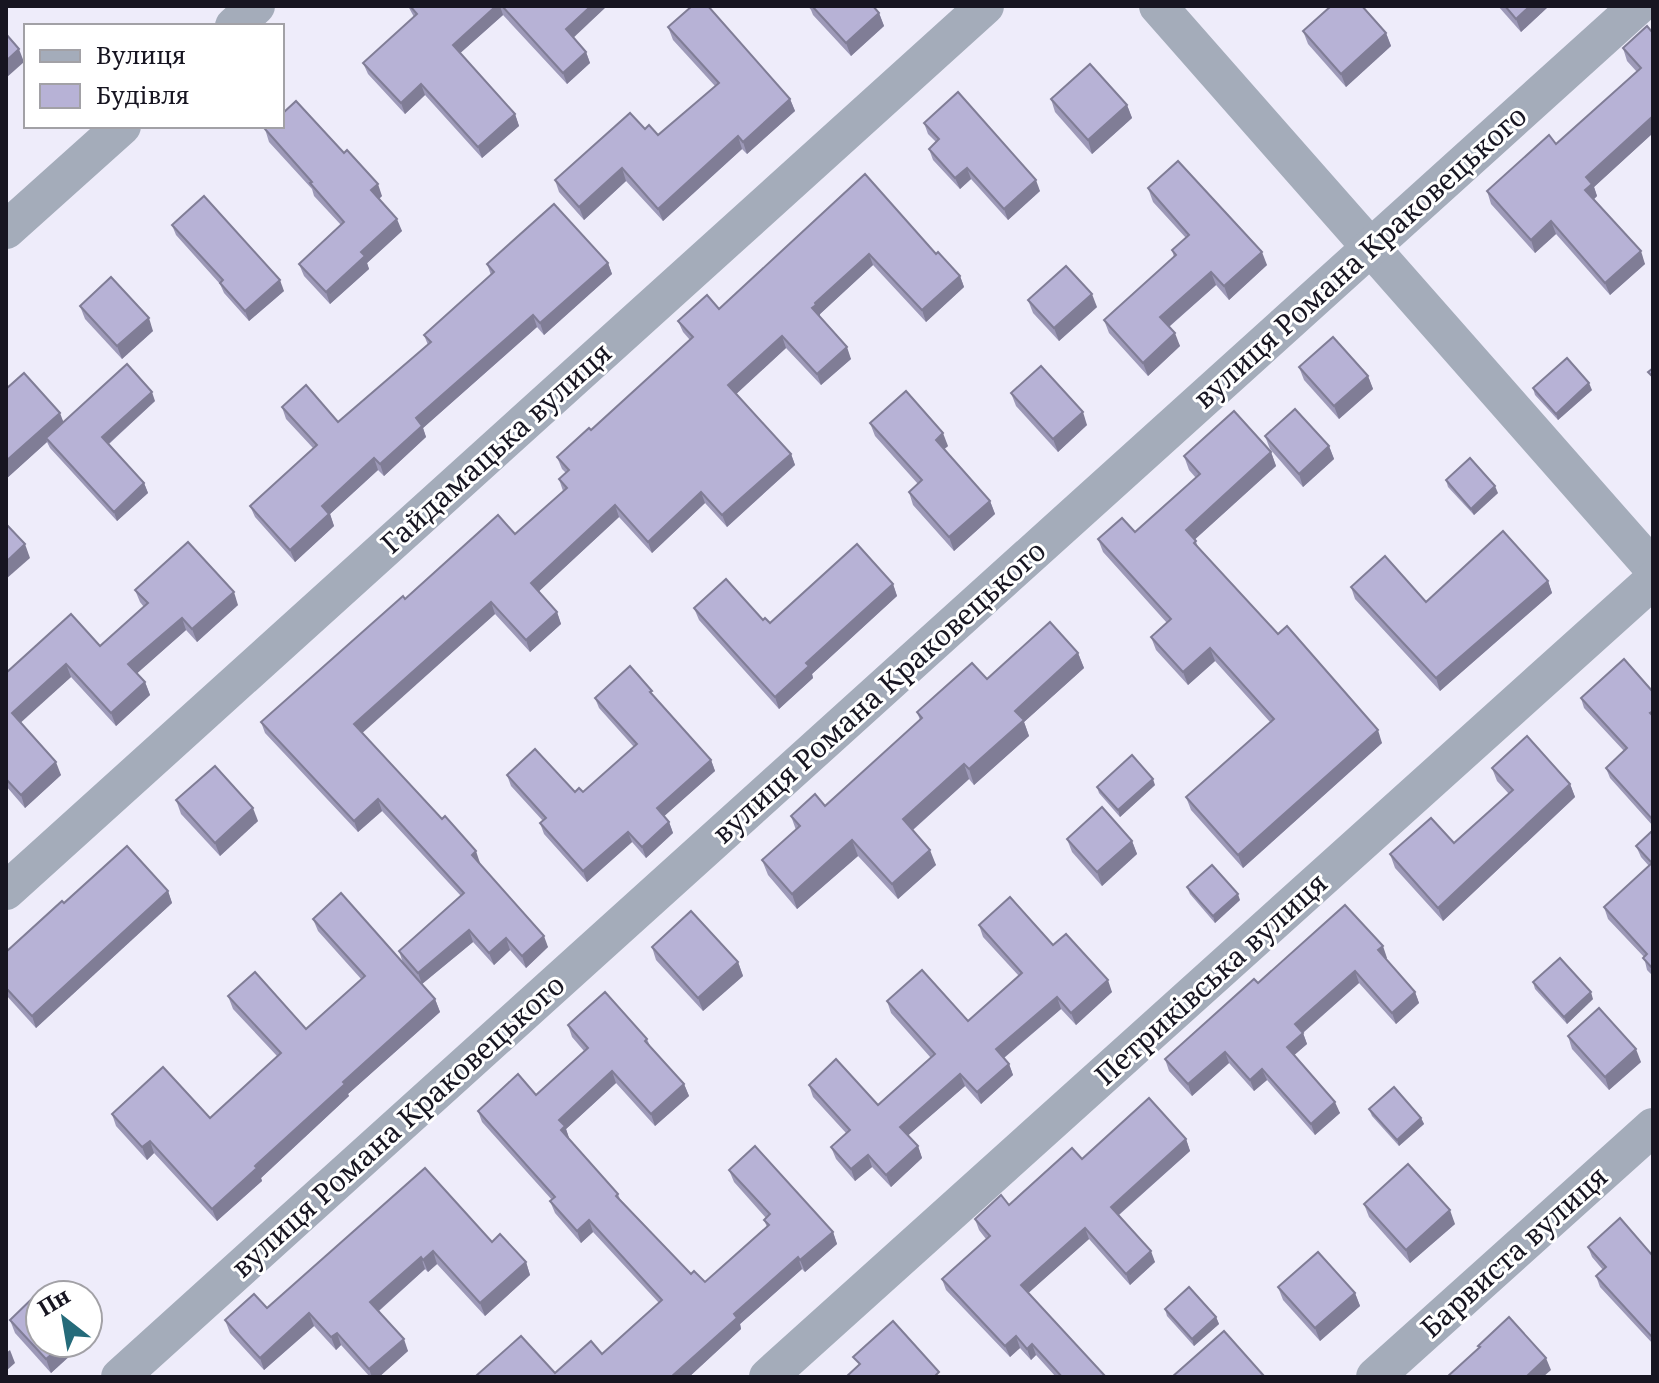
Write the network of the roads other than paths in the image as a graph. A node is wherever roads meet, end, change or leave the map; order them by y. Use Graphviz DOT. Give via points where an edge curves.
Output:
graph roads {
  1 [pos="256,6"];
  2 [pos="985,6"];
  3 [pos="1158,6"];
  4 [pos="1638,6"];
  5 [pos="236,24"];
  6 [pos="120,128"];
  7 [pos="6,230"];
  8 [pos="1371,247"];
  9 [pos="1653,568"];
  10 [pos="1653,580"];
  11 [pos="6,891"];
  12 [pos="1653,1127"];
  13 [pos="120,1377"];
  14 [pos="768,1377"];
  15 [pos="1375,1377"];
  1 -- 5 [label="street"];
  2 -- 11 [label="street, Гайдамацька вулиця"];
  3 -- 8 [label="street"];
  4 -- 8 [label="street, вулиця Романа Краковецького"];
  6 -- 7 [label="street"];
  8 -- 9 [label="street"];
  8 -- 13 [label="street, вулиця Романа Краковецького"];
  10 -- 14 [label="street, Петриківська вулиця"];
  12 -- 15 [label="street, Барвиста вулиця"];
}
